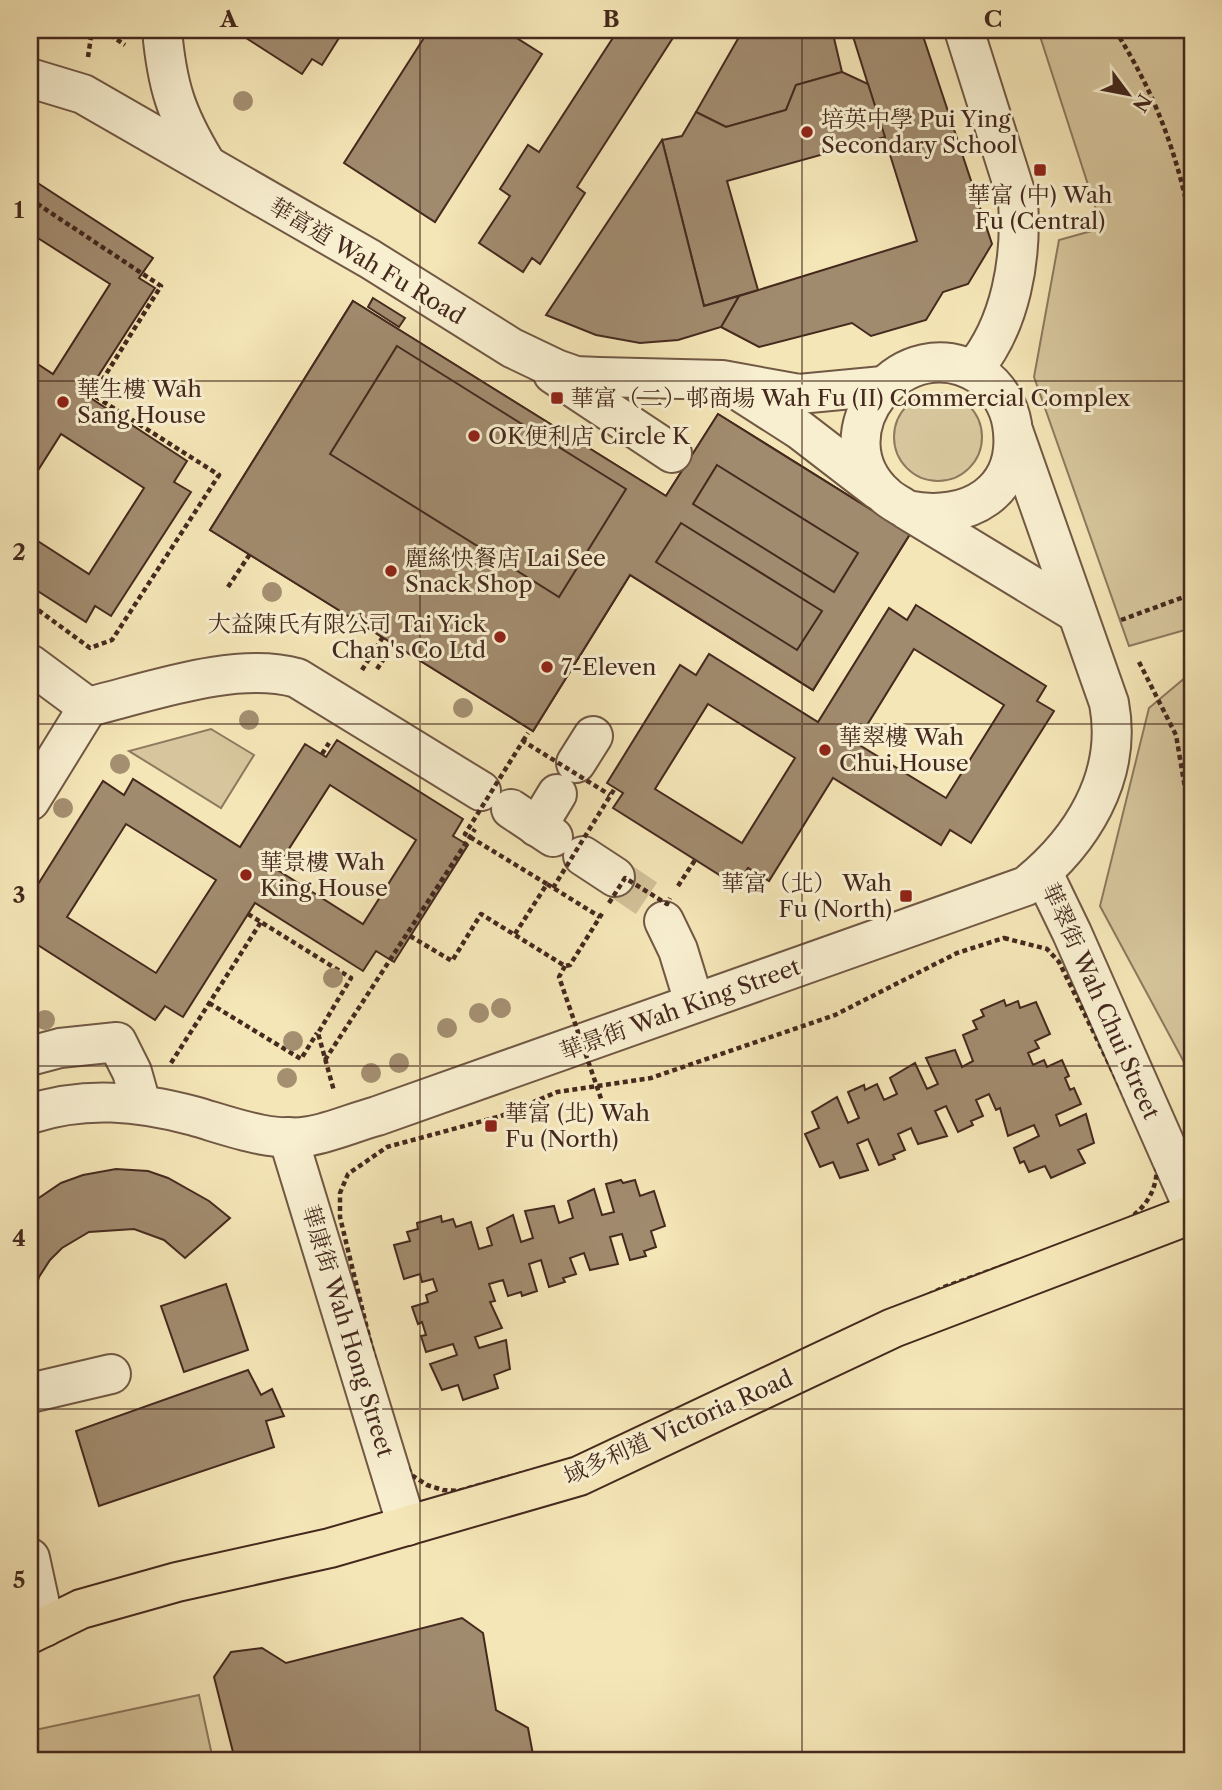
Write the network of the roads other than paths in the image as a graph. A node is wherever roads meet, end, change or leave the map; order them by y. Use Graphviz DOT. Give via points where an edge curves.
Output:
graph roads {
  1 [pos="162,30"];
  2 [pos="964,30"];
  3 [pos="30,78"];
  4 [pos="206,164"];
  5 [pos="537,362"];
  6 [pos="973,370"];
  7 [pos="722,380"];
  8 [pos="883,386"];
  9 [pos="1014,433"];
  10 [pos="672,453"];
  11 [pos="896,502"];
  12 [pos="1075,612"];
  13 [pos="30,664"];
  14 [pos="88,707"];
  15 [pos="575,764"];
  16 [pos="30,801"];
  17 [pos="523,824"];
  18 [pos="1043,873"];
  19 [pos="612,890"];
  20 [pos="670,902"];
  21 [pos="694,1002"];
  22 [pos="30,1056"];
  23 [pos="141,1104"];
  24 [pos="30,1114"];
  25 [pos="288,1137"];
  26 [pos="1192,1205"];
  27 [pos="1192,1214"];
  28 [pos="111,1374"];
  29 [pos="30,1393"];
  30 [pos="407,1526"];
  31 [pos="30,1558"];
  32 [pos="38,1630"];
  1 -- 4 [label="street" via="166,73 180,122"];
  2 -- 6 [label="street" via="1018,201 1020,224 1018,259 1003,318 987,353"];
  3 -- 4 [label="street, 華富道 Wah Fu Road" via="83,94"];
  4 -- 5 [label="street, 華富道 Wah Fu Road"];
  5 -- 7 [label="street, 華富道 Wah Fu Road" via="576,376"];
  5 -- 10 [label="street"];
  6 -- 8 [label="street" via="929,363 904,371"];
  6 -- 9 [label="street, 華景街 Wah King Street" via="999,393"];
  7 -- 8 [label="street, 華富道 Wah Fu Road" via="799,394"];
  7 -- 11 [label="street" via="800,430"];
  8 -- 11 [label="street" via="868,408 861,445 873,481"];
  9 -- 11 [label="street, 華景街 Wah King Street" via="1011,460 986,498 958,513 932,515"];
  9 -- 12 [label="street, 華景街 Wah King Street"];
  11 -- 12 [label="street"];
  12 -- 18 [label="street, 華景街 Wah King Street" via="1109,703 1109,767 1094,805 1066,849"];
  13 -- 14 [label="street"];
  14 -- 16 [label="street"];
  14 -- 17 [label="street" via="220,676 280,673 297,678"];
  15 -- 17 [label="street"];
  17 -- 19 [label="street"];
  18 -- 21 [label="street, 華景街 Wah King Street" via="1004,895"];
  18 -- 26 [label="street, 華翠街 Wah Chui Street"];
  20 -- 21 [label="street" via="674,940"];
  21 -- 25 [label="street, 華景街 Wah King Street" via="377,1116 309,1136"];
  22 -- 23 [label="street" via="117,1042"];
  23 -- 24 [label="street, 華景街 Wah King Street" via="88,1100"];
  23 -- 25 [label="street, 華景街 Wah King Street"];
  25 -- 30 [label="street, 華康街 Wah Hong Street"];
  27 -- 30 [label="main road, 域多利道 Victoria Road" via="892,1328 579,1476"];
  28 -- 29 [label="street"];
  30 -- 32 [label="main road, 域多利道 Victoria Road" via="80,1609"];
  31 -- 32 [label="street"];
}
